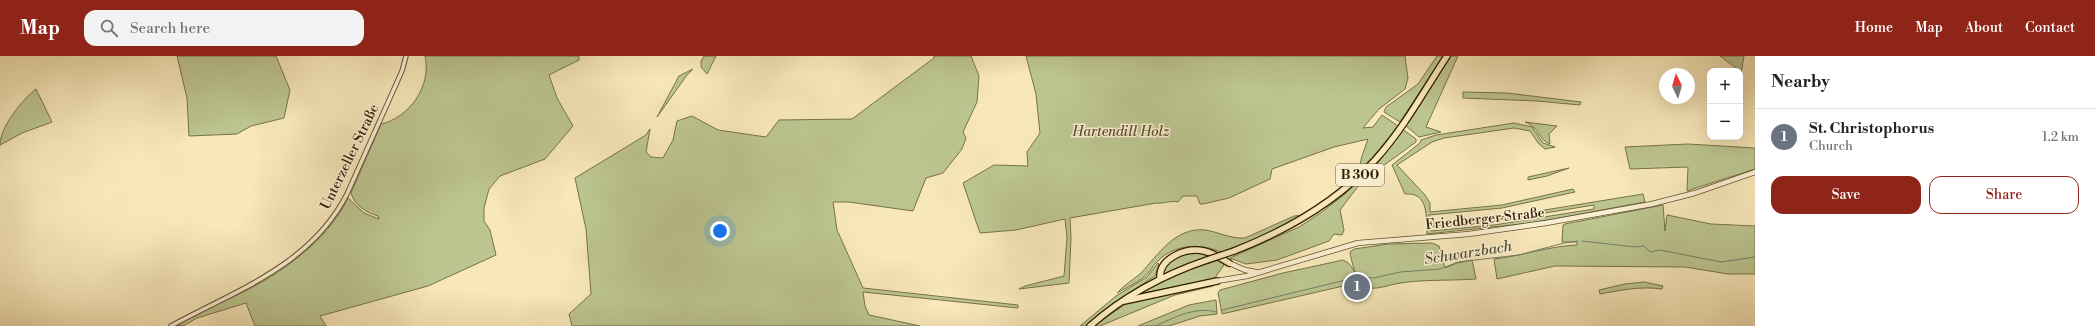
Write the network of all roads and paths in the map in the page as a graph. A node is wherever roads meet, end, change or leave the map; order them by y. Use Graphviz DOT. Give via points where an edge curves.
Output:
graph roads {
  1 [pos="406,56"];
  2 [pos="1447,56"];
  3 [pos="1755,172"];
  4 [pos="1229,263"];
  5 [pos="1262,272"];
  6 [pos="1160,278"];
  7 [pos="1217,281"];
  8 [pos="1116,304"];
  9 [pos="172,326"];
  10 [pos="1090,326"];
  1 -- 9 [label="street, Unterzeller Straße" via="402,71 347,194 338,213 327,227 267,276"];
  2 -- 6 [label="main road, B 300, bridge" via="1410,114 1385,147 1343,191 1266,239"];
  3 -- 5 [label="street, Friedberger Straße" via="1695,193 1652,204 1531,226 1358,243"];
  4 -- 5 [label="street" via="1245,270"];
  4 -- 6 [label="main road" via="1204,251 1188,252 1165,261"];
  5 -- 7 [label="street, Friedberger Straße"];
  6 -- 8 [label="main road, B 300"];
  7 -- 8 [label="main road"];
  8 -- 10 [label="main road, B 300"];
}
